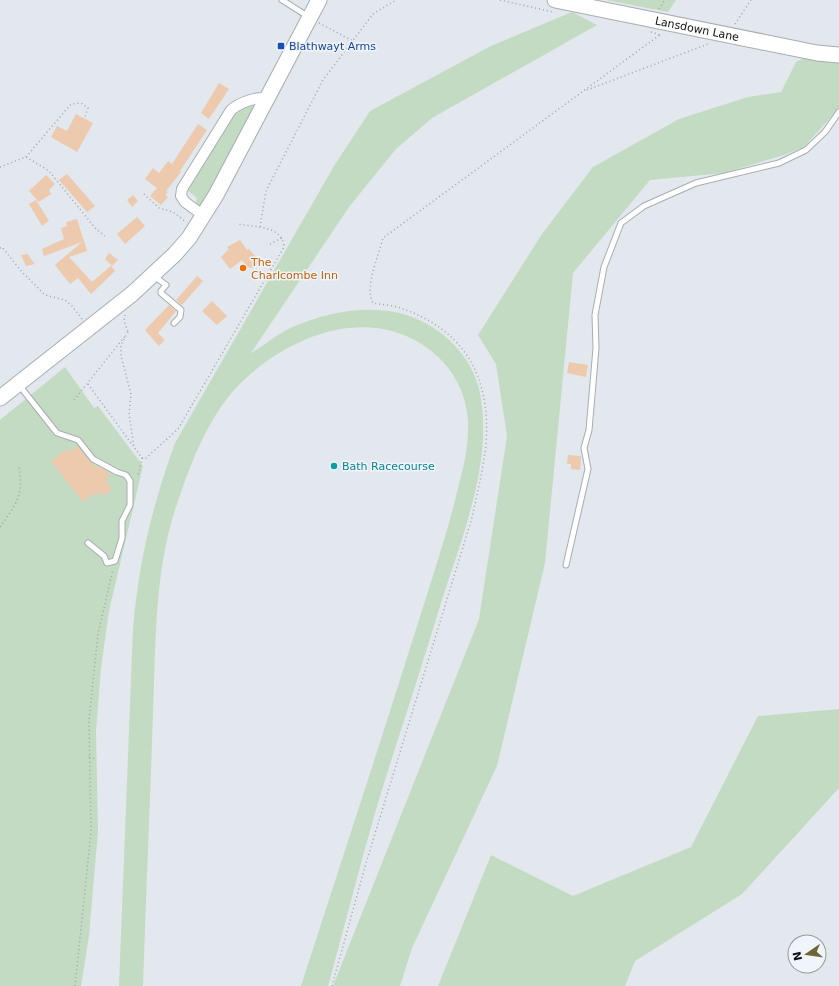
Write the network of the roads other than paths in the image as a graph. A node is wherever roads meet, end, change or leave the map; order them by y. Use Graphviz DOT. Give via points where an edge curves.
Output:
graph roads {
  1 [pos="282,0"];
  2 [pos="319,0"];
  3 [pos="555,0"];
  4 [pos="310,18"];
  5 [pos="839,55"];
  6 [pos="269,99"];
  7 [pos="839,112"];
  8 [pos="204,216"];
  9 [pos="153,276"];
  10 [pos="174,323"];
  11 [pos="18,384"];
  12 [pos="0,398"];
  13 [pos="88,543"];
  14 [pos="566,565"];
  1 -- 4 [label="lane"];
  2 -- 4 [label="street"];
  3 -- 5 [label="street, Lansdown Lane" via="729,36"];
  4 -- 6 [label="street"];
  6 -- 8 [label="street"];
  6 -- 8 [label="street" via="264,97 243,103 231,110 182,189 181,196 185,202"];
  7 -- 14 [label="lane" via="825,132 806,150 779,163 696,183 644,206 622,223 604,267 595,315 596,356 589,430 584,448 588,470"];
  8 -- 9 [label="street" via="175,254"];
  9 -- 10 [label="lane" via="166,285 161,293 181,310 180,317"];
  9 -- 11 [label="street"];
  11 -- 12 [label="street"];
  11 -- 13 [label="lane" via="57,433 78,440 93,458 126,475 130,481 130,504 122,521 122,538 115,561 107,563 104,556"];
}
